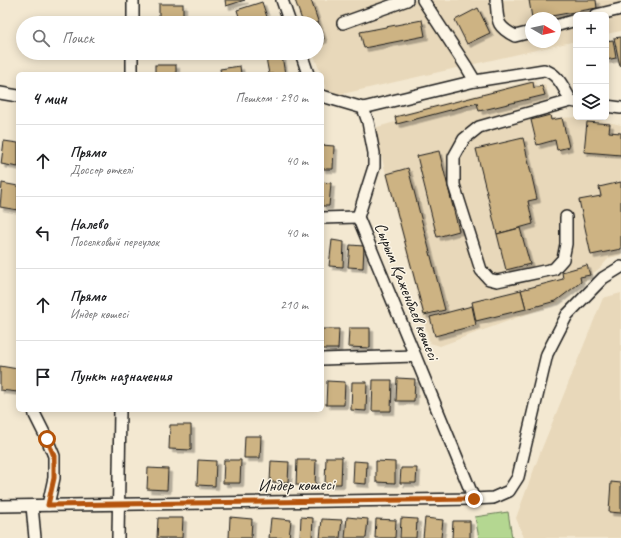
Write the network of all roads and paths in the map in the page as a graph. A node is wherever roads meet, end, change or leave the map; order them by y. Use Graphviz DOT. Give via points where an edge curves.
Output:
graph roads {
  1 [pos="134,0"];
  2 [pos="282,0"];
  3 [pos="407,0"];
  4 [pos="423,0"];
  5 [pos="496,0"];
  6 [pos="621,9"];
  7 [pos="608,12"];
  8 [pos="133,16"];
  9 [pos="288,16"];
  10 [pos="573,21"];
  11 [pos="343,23"];
  12 [pos="561,24"];
  13 [pos="525,34"];
  14 [pos="132,60"];
  15 [pos="303,60"];
  16 [pos="132,72"];
  17 [pos="307,72"];
  18 [pos="475,81"];
  19 [pos="0,93"];
  20 [pos="16,96"];
  21 [pos="324,97"];
  22 [pos="573,101"];
  23 [pos="573,102"];
  24 [pos="609,106"];
  25 [pos="363,108"];
  26 [pos="621,108"];
  27 [pos="358,217"];
  28 [pos="566,217"];
  29 [pos="324,218"];
  30 [pos="621,267"];
  31 [pos="415,356"];
  32 [pos="324,359"];
  33 [pos="34,412"];
  34 [pos="120,412"];
  35 [pos="474,499"];
  36 [pos="118,504"];
  37 [pos="48,505"];
  38 [pos="0,506"];
  39 [pos="32,506"];
  40 [pos="35,538"];
  41 [pos="118,538"];
  1 -- 8 [label="street"];
  2 -- 9 [label="street"];
  3 -- 11 [label="street"];
  4 -- 18 [label="street"];
  5 -- 13 [label="street" via="498,23 506,32 515,36"];
  6 -- 7 [label="street"];
  10 -- 12 [label="street"];
  14 -- 16 [label="street"];
  15 -- 17 [label="street"];
  18 -- 22 [label="street" via="544,70 557,77"];
  18 -- 25 [label="street"];
  19 -- 20 [label="street"];
  21 -- 25 [label="street"];
  23 -- 28 [label="street" via="479,127 464,139 454,157 454,186 481,270 489,279 497,281 554,269 563,259"];
  24 -- 26 [label="street"];
  25 -- 27 [label="street, Сырым Қаженбаев көшесі" via="374,153 374,167"];
  27 -- 29 [label="street"];
  27 -- 31 [label="street, Сырым Қаженбаев көшесі"];
  30 -- 35 [label="street, Индер көшесі" via="603,278 567,315 547,354 518,477 509,491 493,498"];
  31 -- 32 [label="street"];
  31 -- 35 [label="street, Сырым Қаженбаев көшесі"];
  33 -- 37 [label="street" via="54,456 54,478"];
  34 -- 36 [label="street"];
  35 -- 36 [label="street, Индер көшесі"];
  36 -- 37 [label="street, Индер көшесі"];
  36 -- 41 [label="street"];
  37 -- 39 [label="street, Индер көшесі"];
  38 -- 39 [label="street, Индер көшесі"];
  39 -- 40 [label="street"];
}
